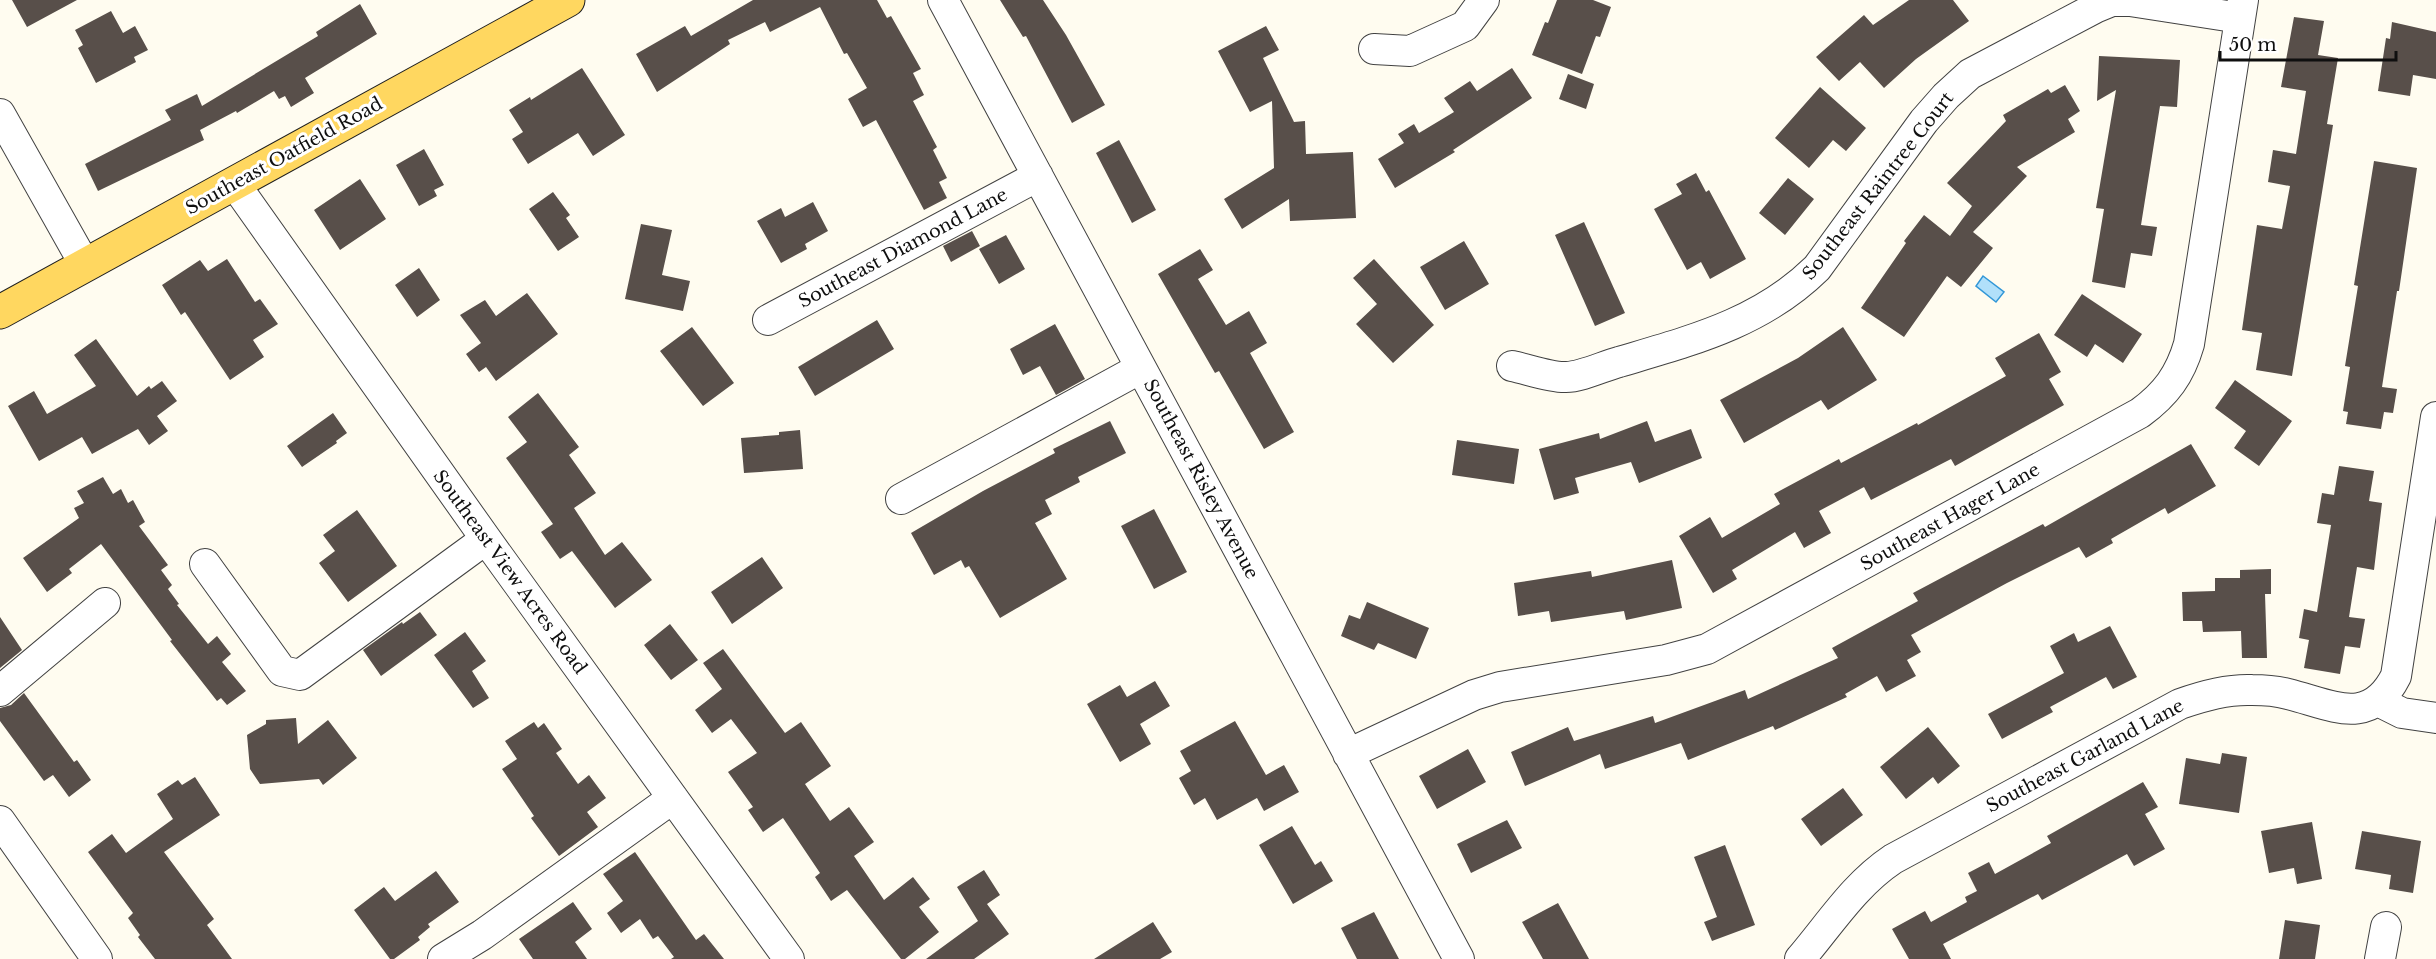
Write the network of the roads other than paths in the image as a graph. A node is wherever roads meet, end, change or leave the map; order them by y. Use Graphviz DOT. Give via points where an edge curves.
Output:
graph roads {
  1 [pos="943,0"];
  2 [pos="1484,0"];
  3 [pos="557,2"];
  4 [pos="2241,9"];
  5 [pos="1374,49"];
  6 [pos="0,114"];
  7 [pos="1038,176"];
  8 [pos="234,183"];
  9 [pos="85,265"];
  10 [pos="0,312"];
  11 [pos="768,320"];
  12 [pos="1512,366"];
  13 [pos="1141,368"];
  14 [pos="2436,417"];
  15 [pos="901,499"];
  16 [pos="486,538"];
  17 [pos="205,564"];
  18 [pos="105,603"];
  19 [pos="0,692"];
  20 [pos="2378,701"];
  21 [pos="2436,718"];
  22 [pos="1348,754"];
  23 [pos="673,798"];
  24 [pos="0,821"];
  25 [pos="2386,927"];
  26 [pos="97,959"];
  27 [pos="443,959"];
  28 [pos="789,959"];
  29 [pos="1459,959"];
  30 [pos="1800,959"];
  31 [pos="2380,959"];
  1 -- 7 [label="street, Southeast Risley Avenue"];
  2 -- 5 [label="street" via="1465,26 1410,51"];
  3 -- 8 [label="main road, Southeast Oatfield Road"];
  4 -- 12 [label="street, Southeast Raintree Court" via="2130,1 2095,8 1970,74 1946,96 1924,120 1817,268 1772,305 1740,322 1566,377"];
  4 -- 22 [label="street, Southeast Hager Lane" via="2189,344 2184,364 2157,400 1707,649 1666,660 1491,690"];
  6 -- 9 [label="street"];
  7 -- 11 [label="street, Southeast Diamond Lane"];
  7 -- 13 [label="street, Southeast Risley Avenue"];
  8 -- 9 [label="main road, Southeast Oatfield Road"];
  8 -- 16 [label="street, Southeast View Acres Road"];
  9 -- 10 [label="main road, Southeast Oatfield Road"];
  13 -- 15 [label="street"];
  13 -- 22 [label="street, Southeast Risley Avenue"];
  14 -- 20 [label="street" via="2396,676"];
  16 -- 17 [label="street" via="300,675 282,671"];
  16 -- 23 [label="street, Southeast View Acres Road"];
  18 -- 19 [label="street"];
  20 -- 21 [label="street" via="2402,713"];
  20 -- 30 [label="street, Southeast Garland Lane" via="2349,710 2287,693 2251,689 2208,695 2180,704 1876,871"];
  22 -- 29 [label="street, Southeast Risley Avenue"];
  23 -- 27 [label="street"];
  23 -- 28 [label="street, Southeast View Acres Road"];
  24 -- 26 [label="street"];
  25 -- 31 [label="street"];
}
